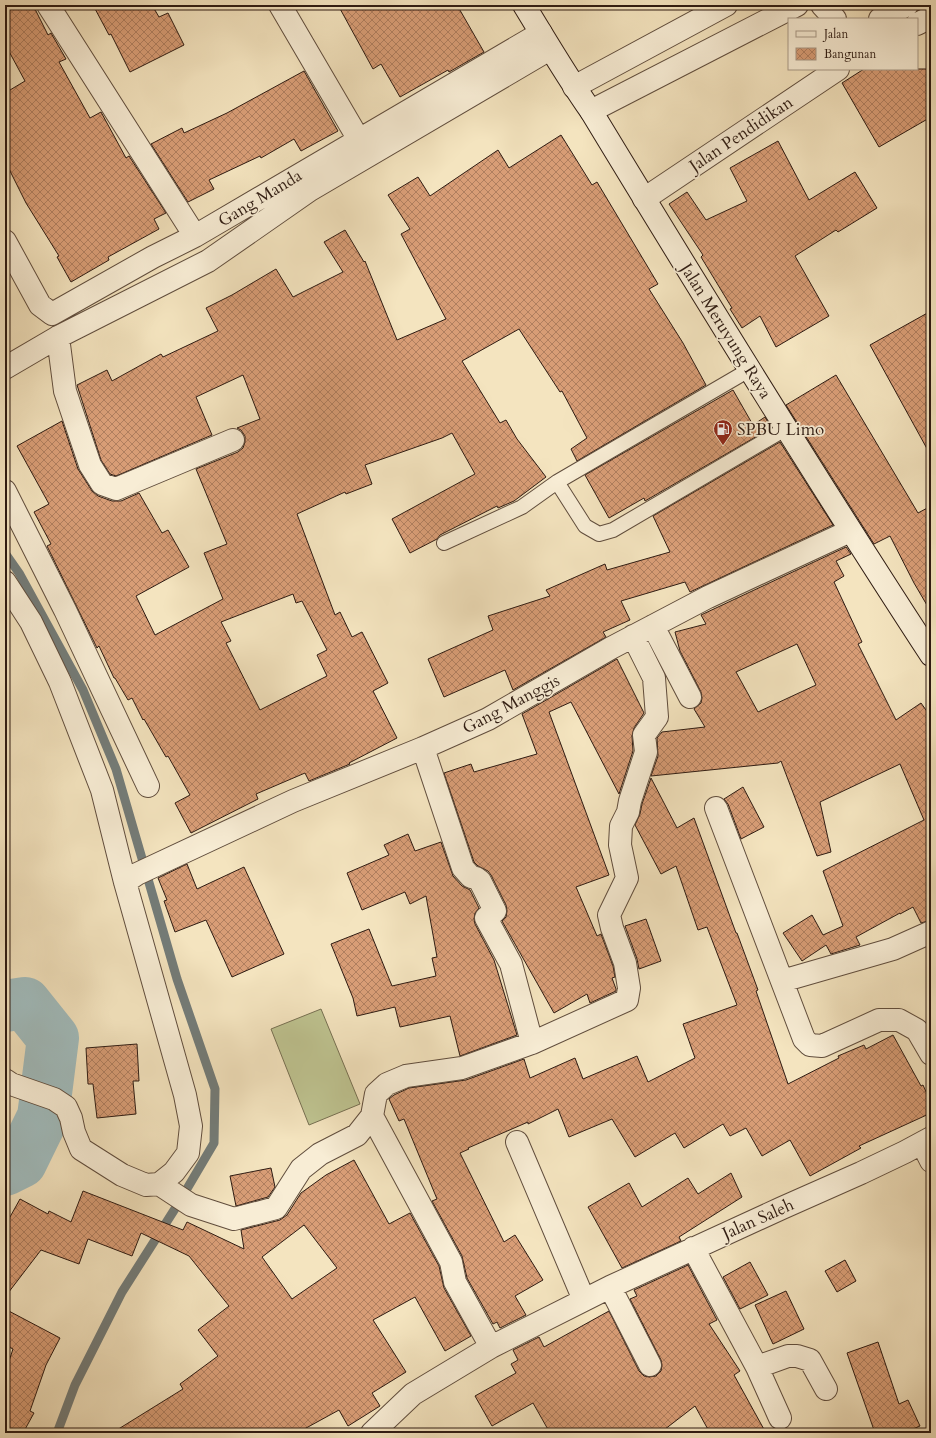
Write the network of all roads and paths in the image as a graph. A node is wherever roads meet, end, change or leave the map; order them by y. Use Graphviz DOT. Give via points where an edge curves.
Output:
graph roads {
  1 [pos="48,5"];
  2 [pos="280,5"];
  3 [pos="524,5"];
  4 [pos="726,5"];
  5 [pos="797,5"];
  6 [pos="822,5"];
  7 [pos="907,5"];
  8 [pos="931,16"];
  9 [pos="834,18"];
  10 [pos="882,18"];
  11 [pos="918,23"];
  12 [pos="545,41"];
  13 [pos="837,70"];
  14 [pos="574,87"];
  15 [pos="591,111"];
  16 [pos="359,140"];
  17 [pos="644,199"];
  18 [pos="195,236"];
  19 [pos="5,241"];
  20 [pos="58,337"];
  21 [pos="5,368"];
  22 [pos="750,370"];
  23 [pos="787,428"];
  24 [pos="233,440"];
  25 [pos="557,482"];
  26 [pos="5,491"];
  27 [pos="850,530"];
  28 [pos="444,543"];
  29 [pos="5,582"];
  30 [pos="653,626"];
  31 [pos="633,636"];
  32 [pos="931,655"];
  33 [pos="690,697"];
  34 [pos="423,748"];
  35 [pos="148,786"];
  36 [pos="716,808"];
  37 [pos="131,878"];
  38 [pos="931,932"];
  39 [pos="782,981"];
  40 [pos="532,1043"];
  41 [pos="931,1054"];
  42 [pos="8,1082"];
  43 [pos="372,1116"];
  44 [pos="517,1142"];
  45 [pos="928,1147"];
  46 [pos="159,1184"];
  47 [pos="693,1248"];
  48 [pos="610,1287"];
  49 [pos="584,1300"];
  50 [pos="491,1347"];
  51 [pos="650,1364"];
  52 [pos="758,1367"];
  53 [pos="826,1389"];
  54 [pos="780,1418"];
  55 [pos="372,1433"];
  1 -- 18 [label="street"];
  2 -- 16 [label="street"];
  3 -- 12 [label="street, Jalan Meruyung Raya"];
  4 -- 14 [label="street"];
  5 -- 15 [label="street"];
  6 -- 9 [label="street"];
  7 -- 10 [label="street"];
  8 -- 11 [label="street"];
  12 -- 14 [label="street, Jalan Meruyung Raya"];
  12 -- 16 [label="street, Gang Manda"];
  12 -- 20 [label="street, Gang Manda" via="310,190 208,261"];
  13 -- 17 [label="street, Jalan Pendidikan"];
  14 -- 15 [label="street, Jalan Meruyung Raya"];
  15 -- 17 [label="street, Jalan Meruyung Raya"];
  16 -- 18 [label="street, Gang Manda"];
  17 -- 22 [label="street, Jalan Meruyung Raya"];
  18 -- 19 [label="street, Gang Manda" via="52,314 40,305"];
  20 -- 21 [label="street, Gang Manda"];
  20 -- 24 [label="street" via="65,391 90,465 102,484 116,489"];
  22 -- 23 [label="street, Jalan Meruyung Raya"];
  22 -- 25 [label="lane"];
  23 -- 25 [label="lane" via="613,530 599,534 585,526"];
  23 -- 27 [label="street, Jalan Meruyung Raya"];
  25 -- 28 [label="lane" via="522,507"];
  26 -- 35 [label="street" via="65,610"];
  27 -- 30 [label="street, Gang Manggis"];
  27 -- 32 [label="street, Jalan Meruyung Raya"];
  29 -- 37 [label="street" via="31,622 60,682 102,790"];
  30 -- 31 [label="street, Gang Manggis"];
  30 -- 33 [label="street"];
  31 -- 34 [label="street, Gang Manggis" via="488,719"];
  31 -- 40 [label="street" via="654,678 656,718 644,735 646,752 628,812 621,826 620,845 627,878 610,915 630,988 627,1000"];
  34 -- 37 [label="street, Gang Manggis" via="293,801"];
  34 -- 40 [label="street" via="463,868 480,882 494,911 486,918 511,964"];
  36 -- 39 [label="street"];
  37 -- 46 [label="street" via="191,1126 188,1153 174,1172"];
  38 -- 39 [label="street" via="893,949"];
  39 -- 41 [label="street" via="804,1039 810,1045 822,1046 879,1020 899,1020 918,1030"];
  40 -- 43 [label="street" via="462,1068 406,1076 387,1084 376,1094"];
  42 -- 46 [label="street" via="54,1099 66,1107 81,1149 122,1175 146,1185"];
  43 -- 46 [label="street" via="357,1135 320,1154 301,1169 276,1208 234,1219 191,1205"];
  43 -- 50 [label="street" via="451,1262 456,1282"];
  44 -- 49 [label="street"];
  45 -- 47 [label="street, Jalan Saleh" via="861,1173"];
  47 -- 48 [label="street, Jalan Saleh"];
  47 -- 52 [label="street"];
  48 -- 49 [label="street, Jalan Saleh"];
  48 -- 51 [label="street"];
  49 -- 50 [label="street, Jalan Saleh"];
  50 -- 55 [label="street, Jalan Saleh" via="413,1394"];
  52 -- 53 [label="street" via="788,1356 810,1360"];
  52 -- 54 [label="street"];
}
